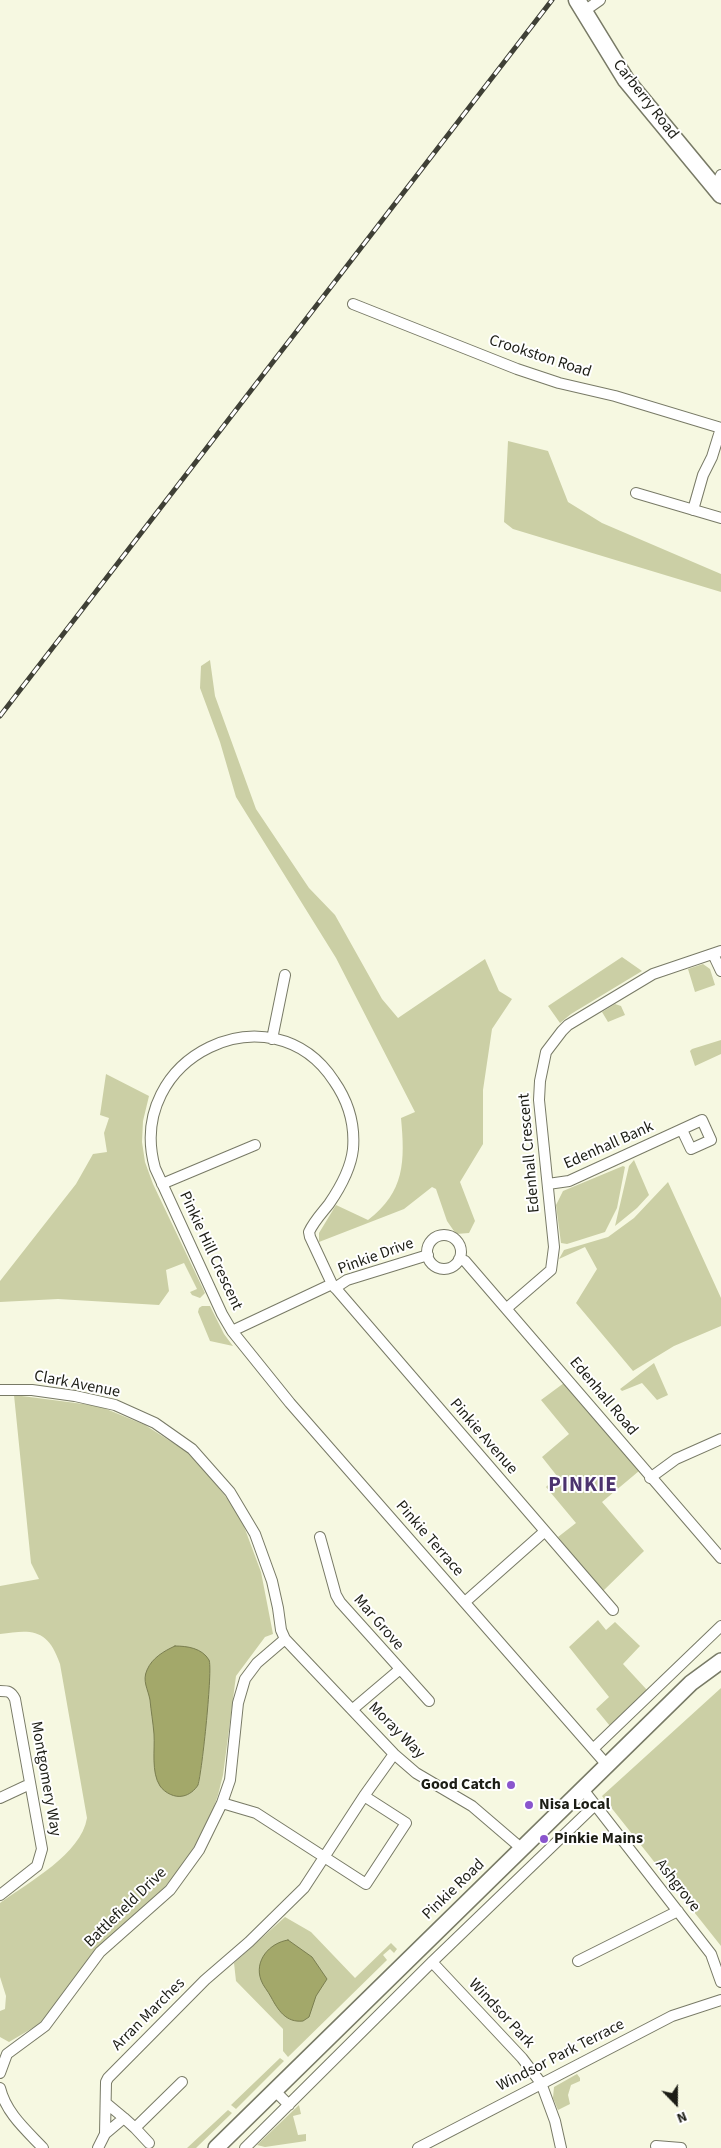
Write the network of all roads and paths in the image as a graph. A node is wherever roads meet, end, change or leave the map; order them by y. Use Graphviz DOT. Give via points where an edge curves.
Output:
graph roads {
  1 [pos="600,0"];
  2 [pos="580,6"];
  3 [pos="719,186"];
  4 [pos="353,304"];
  5 [pos="721,428"];
  6 [pos="636,493"];
  7 [pos="693,510"];
  8 [pos="721,518"];
  9 [pos="717,952"];
  10 [pos="721,970"];
  11 [pos="285,975"];
  12 [pos="272,1038"];
  13 [pos="682,1130"];
  14 [pos="256,1145"];
  15 [pos="162,1184"];
  16 [pos="548,1184"];
  17 [pos="428,1254"];
  18 [pos="459,1259"];
  19 [pos="333,1286"];
  20 [pos="506,1308"];
  21 [pos="232,1331"];
  22 [pos="0,1390"];
  23 [pos="721,1439"];
  24 [pos="650,1478"];
  25 [pos="544,1532"];
  26 [pos="320,1537"];
  27 [pos="721,1558"];
  28 [pos="465,1602"];
  29 [pos="613,1610"];
  30 [pos="721,1626"];
  31 [pos="285,1639"];
  32 [pos="721,1661"];
  33 [pos="400,1670"];
  34 [pos="0,1692"];
  35 [pos="429,1701"];
  36 [pos="353,1709"];
  37 [pos="593,1749"];
  38 [pos="394,1754"];
  39 [pos="607,1764"];
  40 [pos="30,1784"];
  41 [pos="582,1788"];
  42 [pos="364,1796"];
  43 [pos="0,1798"];
  44 [pos="222,1803"];
  45 [pos="595,1805"];
  46 [pos="521,1848"];
  47 [pos="324,1858"];
  48 [pos="0,1895"];
  49 [pos="678,1911"];
  50 [pos="578,1961"];
  51 [pos="432,1962"];
  52 [pos="721,1982"];
  53 [pos="721,2000"];
  54 [pos="3,2051"];
  55 [pos="0,2073"];
  56 [pos="182,2082"];
  57 [pos="541,2084"];
  58 [pos="0,2088"];
  59 [pos="274,2090"];
  60 [pos="106,2103"];
  61 [pos="289,2105"];
  62 [pos="124,2118"];
  63 [pos="135,2128"];
  64 [pos="105,2134"];
  65 [pos="36,2140"];
  66 [pos="149,2143"];
  67 [pos="656,2146"];
  68 [pos="28,2148"];
  69 [pos="43,2148"];
  70 [pos="98,2148"];
  71 [pos="216,2148"];
  72 [pos="246,2148"];
  73 [pos="418,2148"];
  74 [pos="561,2148"];
  75 [pos="681,2148"];
  1 -- 2 [label="street"];
  2 -- 3 [label="main road, Carberry Road" via="640,99"];
  4 -- 5 [label="street, Crookston Road" via="517,369"];
  5 -- 7 [label="street"];
  6 -- 7 [label="street"];
  7 -- 8 [label="street"];
  9 -- 10 [label="street, Edenhall Crescent"];
  9 -- 16 [label="street, Edenhall Crescent" via="641,980 568,1025 552,1043 542,1064 539,1100"];
  11 -- 12 [label="street"];
  12 -- 15 [label="street, Pinkie Hill Crescent" via="248,1037 213,1045 196,1055 168,1080 158,1099 150,1132 153,1159"];
  12 -- 19 [label="street, Pinkie Hill Crescent" via="302,1049 316,1059 339,1087 351,1119 349,1164 336,1192 309,1232"];
  13 -- 16 [label="street, Edenhall Bank" via="570,1181"];
  14 -- 15 [label="street, Pinkie Hill Crescent"];
  15 -- 21 [label="street, Pinkie Hill Crescent"];
  16 -- 20 [label="street, Edenhall Crescent" via="554,1247 551,1270"];
  17 -- 18 [label="street" via="432,1264 442,1268 452,1266"];
  17 -- 18 [label="street" via="432,1240 446,1235 459,1243"];
  17 -- 19 [label="street, Pinkie Drive"];
  18 -- 20 [label="street, Edenhall Road" via="465,1261"];
  19 -- 21 [label="street, Pinkie Drive"];
  19 -- 25 [label="street, Pinkie Avenue"];
  20 -- 24 [label="street, Edenhall Road"];
  21 -- 28 [label="street, Pinkie Terrace" via="290,1403"];
  22 -- 31 [label="street, Clark Avenue" via="32,1390 115,1404 155,1423 192,1449 230,1492 255,1534 272,1581"];
  23 -- 24 [label="street" via="676,1459"];
  24 -- 27 [label="street, Edenhall Road"];
  25 -- 28 [label="street"];
  25 -- 29 [label="street, Pinkie Avenue"];
  26 -- 33 [label="street, Mar Grove" via="340,1602"];
  28 -- 37 [label="street, Pinkie Terrace"];
  30 -- 37 [label="street"];
  31 -- 36 [label="street, Moray Way"];
  31 -- 44 [label="street, Battlefield Drive" via="257,1663 246,1679 238,1703 230,1780"];
  32 -- 39 [label="main road, Pinkie Road" via="691,1684"];
  33 -- 35 [label="street, Mar Grove"];
  33 -- 36 [label="street, Mar Grove"];
  34 -- 40 [label="street, Montgomery Way" via="7,1691 15,1699"];
  36 -- 38 [label="street, Moray Way"];
  37 -- 39 [label="street, Pinkie Terrace"];
  38 -- 42 [label="street, Arran Marches"];
  38 -- 46 [label="street, Moray Way" via="416,1773 472,1806"];
  39 -- 41 [label="main road, Pinkie Road"];
  40 -- 43 [label="street"];
  40 -- 48 [label="street, Montgomery Way" via="41,1857 30,1873"];
  41 -- 45 [label="street, Ashgrove"];
  41 -- 46 [label="main road, Pinkie Road"];
  42 -- 47 [label="street, Arran Marches"];
  42 -- 47 [label="street" via="406,1823 366,1884"];
  44 -- 47 [label="street" via="256,1813"];
  44 -- 54 [label="street, Battlefield Drive" via="199,1850 170,1890 100,1952 45,2026"];
  45 -- 49 [label="street, Ashgrove"];
  45 -- 51 [label="street"];
  46 -- 59 [label="main road, Pinkie Road"];
  47 -- 60 [label="street, Arran Marches" via="304,1888 205,1980 108,2078"];
  49 -- 50 [label="street"];
  49 -- 52 [label="street, Ashgrove" via="711,1954"];
  51 -- 57 [label="street, Windsor Park" via="522,2058"];
  51 -- 61 [label="street"];
  53 -- 57 [label="street, Windsor Park Terrace" via="672,2016"];
  54 -- 55 [label="street, Battlefield Drive"];
  56 -- 63 [label="street"];
  57 -- 73 [label="street, Windsor Park Terrace"];
  57 -- 74 [label="street, Windsor Park" via="555,2120"];
  58 -- 65 [label="street" via="14,2118"];
  59 -- 61 [label="street"];
  59 -- 71 [label="main road, Pinkie Road"];
  60 -- 62 [label="street"];
  60 -- 64 [label="street, Arran Marches"];
  61 -- 72 [label="street"];
  62 -- 63 [label="street"];
  62 -- 64 [label="street, Arran Marches"];
  63 -- 66 [label="street"];
  64 -- 70 [label="street, Arran Marches"];
  65 -- 68 [label="street"];
  65 -- 69 [label="street"];
  67 -- 75 [label="street"];
}
